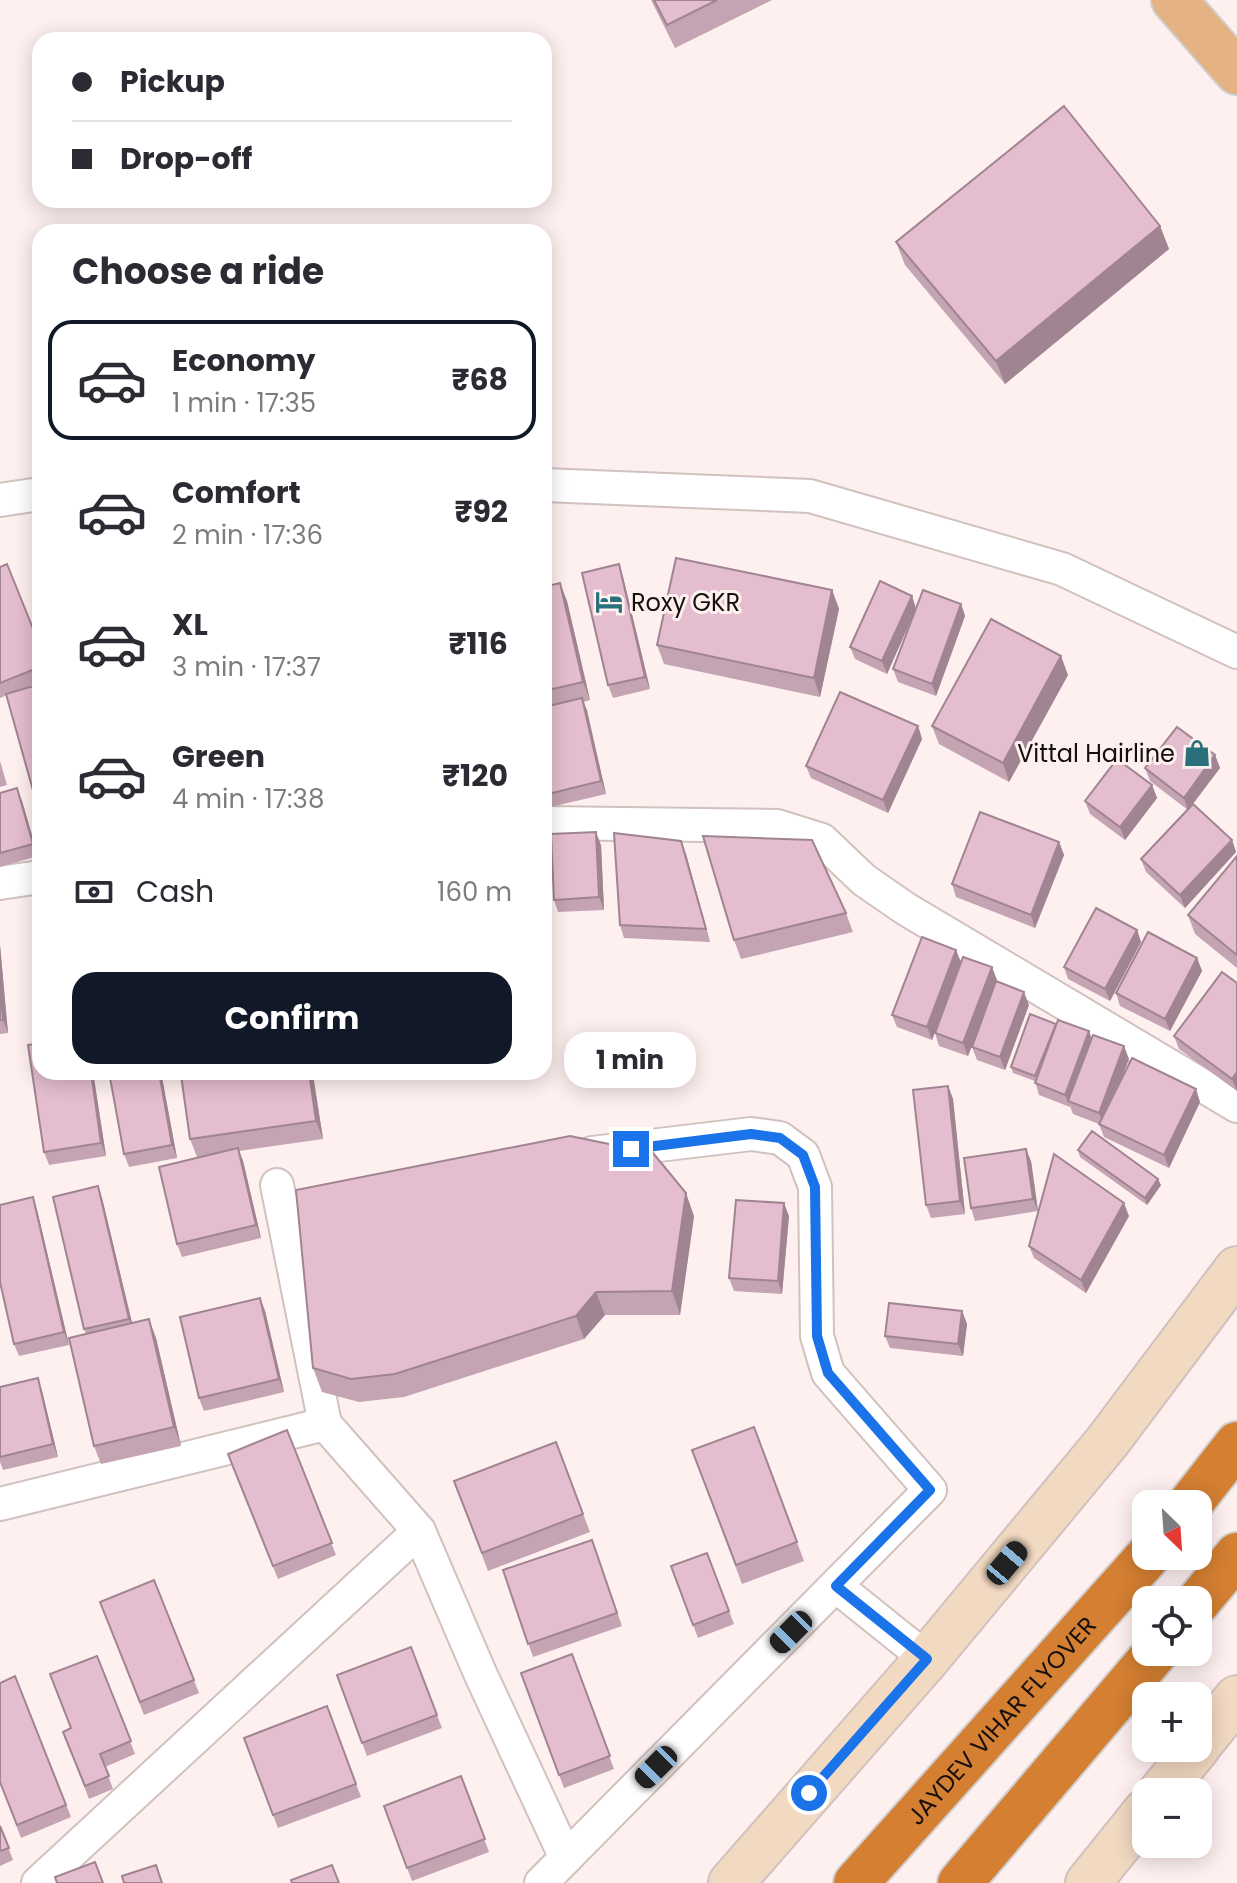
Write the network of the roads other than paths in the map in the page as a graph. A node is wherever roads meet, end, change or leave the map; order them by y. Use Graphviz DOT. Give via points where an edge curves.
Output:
graph roads {
  1 [pos="1174,0"];
  2 [pos="1237,72"];
  3 [pos="552,485"];
  4 [pos="32,495"];
  5 [pos="0,500"];
  6 [pos="1236,648"];
  7 [pos="552,823"];
  8 [pos="32,878"];
  9 [pos="0,883"];
  10 [pos="1237,1106"];
  11 [pos="563,1157"];
  12 [pos="277,1185"];
  13 [pos="1237,1269"];
  14 [pos="325,1424"];
  15 [pos="1237,1444"];
  16 [pos="1201,1490"];
  17 [pos="0,1504"];
  18 [pos="419,1531"];
  19 [pos="1237,1555"];
  20 [pos="1135,1570"];
  21 [pos="836,1586"];
  22 [pos="1211,1586"];
  23 [pos="927,1659"];
  24 [pos="1144,1666"];
  25 [pos="1237,1698"];
  26 [pos="1212,1729"];
  27 [pos="1185,1762"];
  28 [pos="1172,1778"];
  29 [pos="1132,1828"];
  30 [pos="566,1858"];
  31 [pos="38,1883"];
  32 [pos="541,1883"];
  33 [pos="731,1883"];
  34 [pos="856,1883"];
  35 [pos="960,1883"];
  36 [pos="1088,1883"];
  1 -- 2 [label="main road"];
  3 -- 6 [label="street" via="810,496 1062,569"];
  4 -- 5 [label="street"];
  7 -- 10 [label="street" via="777,826 822,840 864,880 906,909"];
  8 -- 9 [label="street"];
  11 -- 21 [label="street" via="751,1134 780,1138 803,1155 815,1187 817,1336 828,1373 930,1490"];
  12 -- 14 [label="street"];
  13 -- 23 [label="street" via="1107,1442"];
  14 -- 17 [label="street"];
  14 -- 18 [label="street"];
  15 -- 16 [label="highway"];
  18 -- 30 [label="street"];
  18 -- 31 [label="street"];
  19 -- 22 [label="highway"];
  20 -- 34 [label="highway, JAYDEV VIHAR FLYOVER"];
  21 -- 23 [label="street"];
  21 -- 30 [label="street"];
  23 -- 33 [label="street"];
  24 -- 35 [label="highway"];
  25 -- 26 [label="street"];
  27 -- 28 [label="street"];
  29 -- 36 [label="street"];
  30 -- 32 [label="street"];
}
